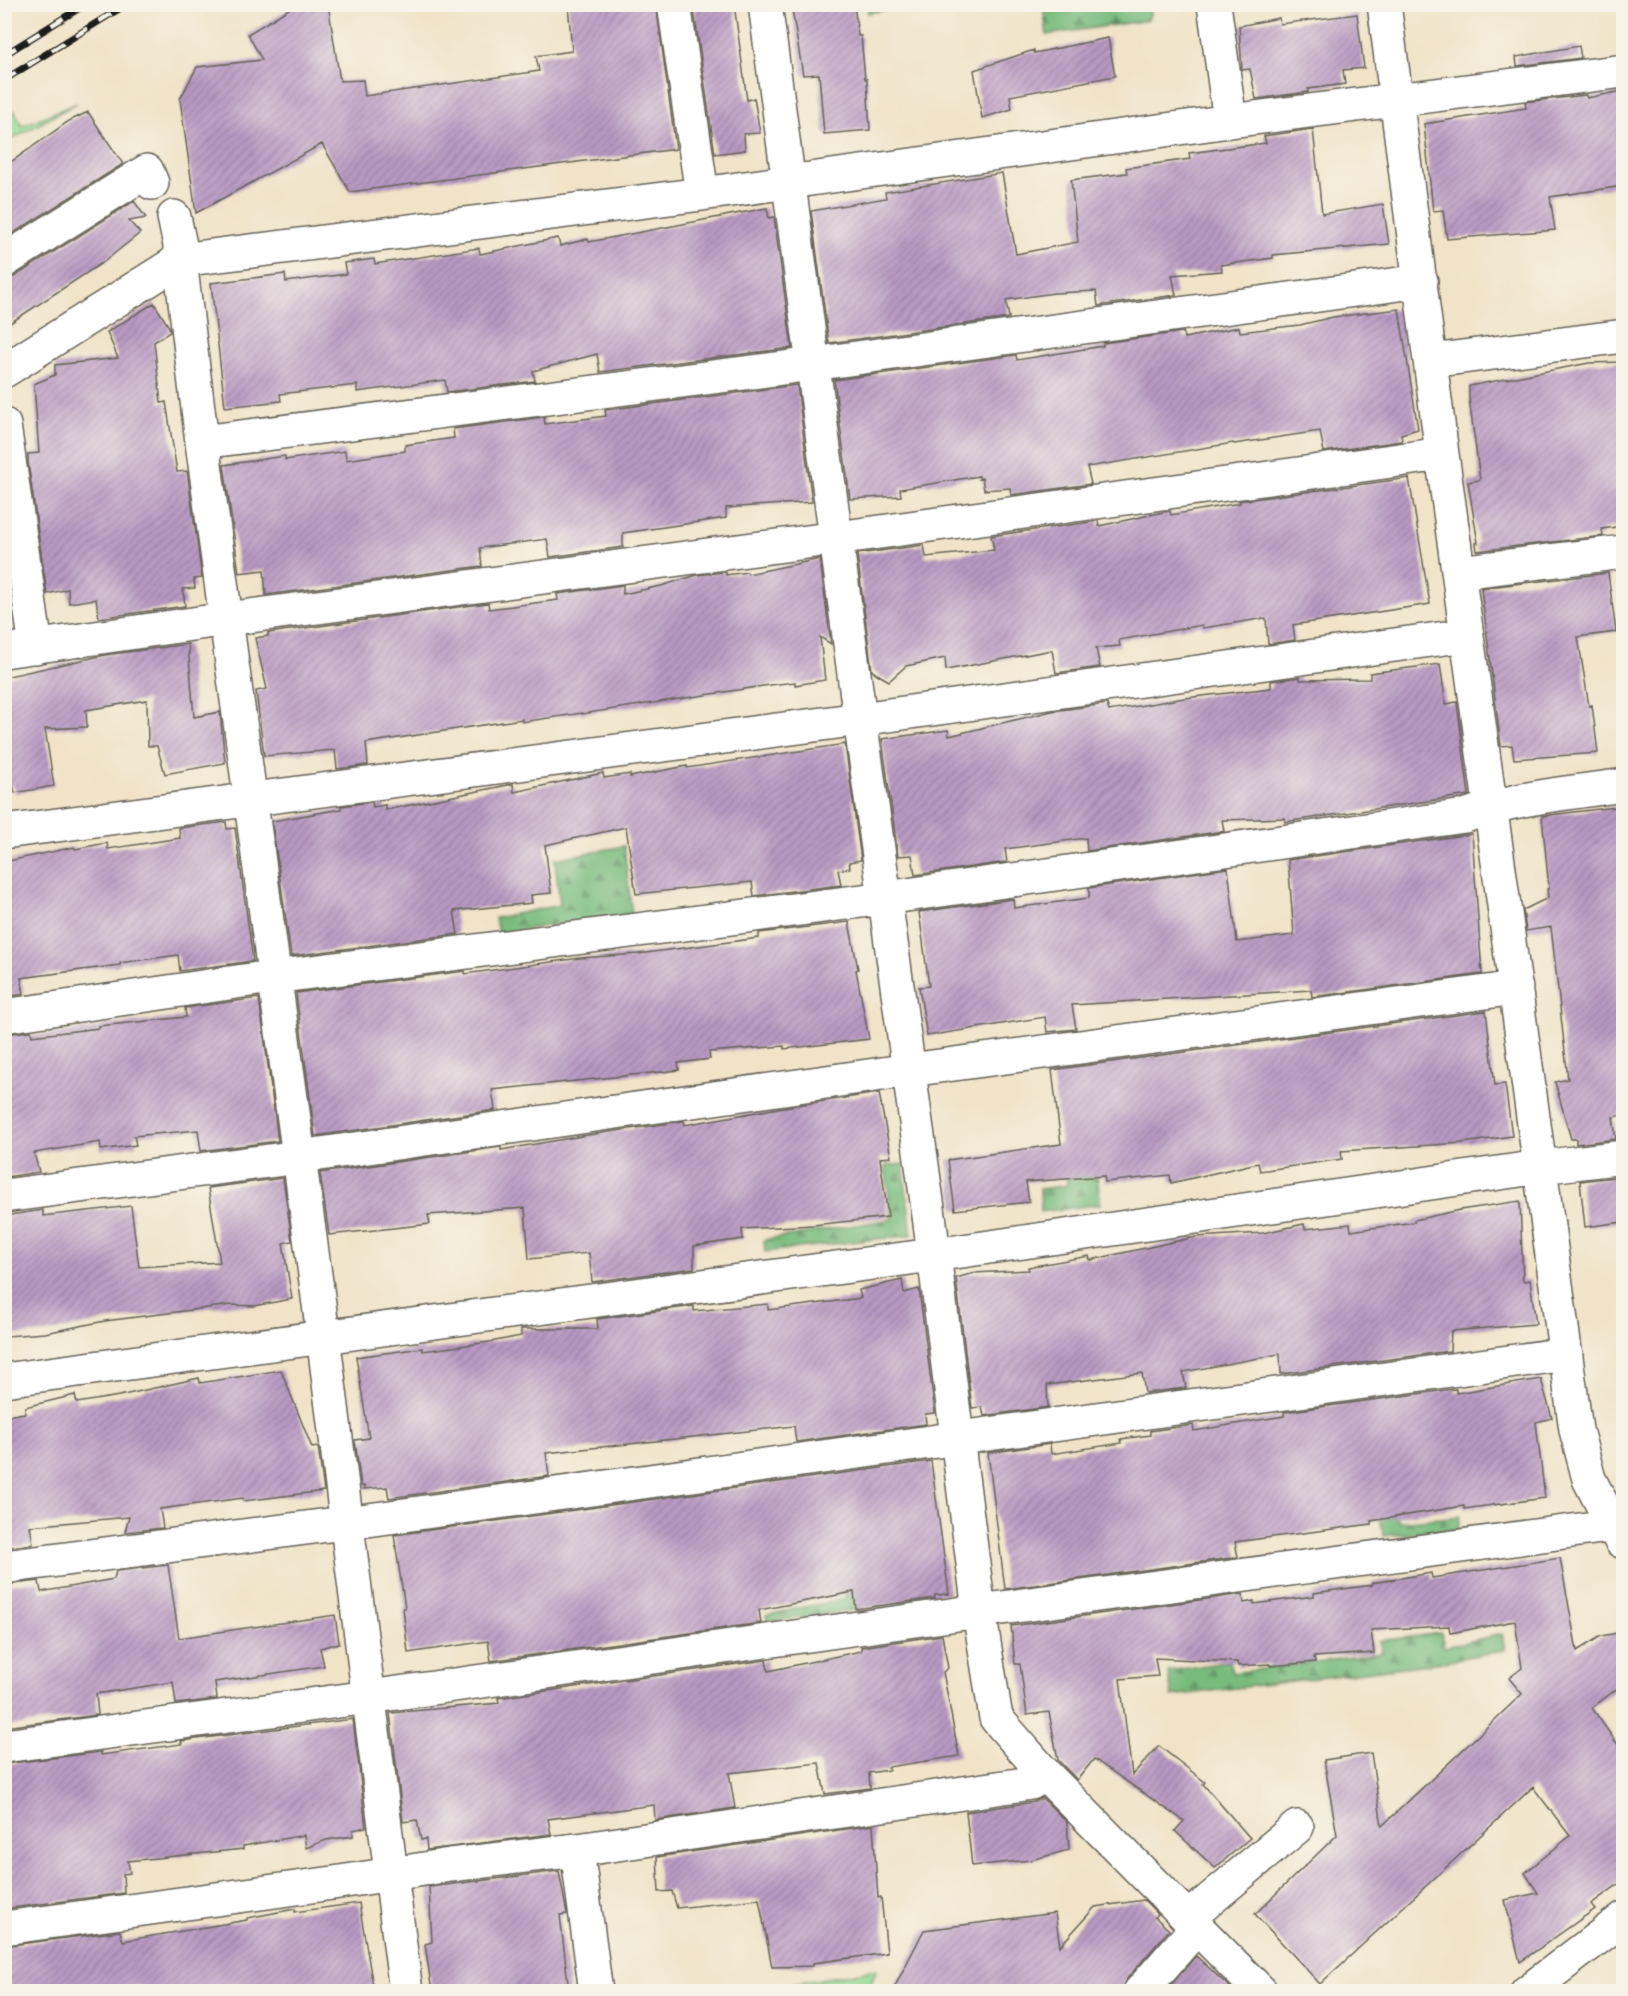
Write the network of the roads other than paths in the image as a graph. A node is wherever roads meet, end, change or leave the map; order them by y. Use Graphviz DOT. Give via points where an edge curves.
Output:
graph roads {
  1 [pos="674,4"];
  2 [pos="765,4"];
  3 [pos="1214,4"];
  4 [pos="1384,4"];
  5 [pos="1623,71"];
  6 [pos="1397,99"];
  7 [pos="1230,121"];
  8 [pos="789,181"];
  9 [pos="152,183"];
  10 [pos="702,194"];
  11 [pos="174,217"];
  12 [pos="180,260"];
  13 [pos="4,261"];
  14 [pos="1421,281"];
  15 [pos="1623,336"];
  16 [pos="1431,361"];
  17 [pos="813,363"];
  18 [pos="4,371"];
  19 [pos="4,426"];
  20 [pos="202,442"];
  21 [pos="1442,454"];
  22 [pos="837,538"];
  23 [pos="1623,552"];
  24 [pos="1459,572"];
  25 [pos="227,619"];
  26 [pos="1467,635"];
  27 [pos="20,649"];
  28 [pos="860,719"];
  29 [pos="1623,785"];
  30 [pos="250,799"];
  31 [pos="1491,806"];
  32 [pos="4,832"];
  33 [pos="885,898"];
  34 [pos="275,979"];
  35 [pos="1516,988"];
  36 [pos="4,1016"];
  37 [pos="910,1070"];
  38 [pos="299,1157"];
  39 [pos="1623,1157"];
  40 [pos="1540,1167"];
  41 [pos="4,1196"];
  42 [pos="935,1254"];
  43 [pos="323,1338"];
  44 [pos="1566,1354"];
  45 [pos="4,1380"];
  46 [pos="957,1438"];
  47 [pos="346,1522"];
  48 [pos="1619,1531"];
  49 [pos="4,1568"];
  50 [pos="979,1611"];
  51 [pos="369,1697"];
  52 [pos="4,1746"];
  53 [pos="1045,1774"];
  54 [pos="1297,1827"];
  55 [pos="577,1850"];
  56 [pos="390,1875"];
  57 [pos="1623,1921"];
  58 [pos="1193,1922"];
  59 [pos="4,1928"];
  60 [pos="406,1992"];
  61 [pos="596,1992"];
  62 [pos="1140,1992"];
  63 [pos="1261,1992"];
  64 [pos="1527,1992"];
  1 -- 10 [label="street"];
  2 -- 8 [label="street"];
  3 -- 7 [label="street"];
  4 -- 6 [label="street"];
  5 -- 6 [label="street"];
  6 -- 7 [label="street"];
  6 -- 14 [label="street"];
  7 -- 8 [label="street"];
  8 -- 10 [label="street"];
  8 -- 17 [label="street"];
  9 -- 13 [label="street" via="147,171"];
  10 -- 12 [label="street"];
  11 -- 12 [label="street"];
  12 -- 18 [label="street"];
  12 -- 20 [label="street"];
  14 -- 16 [label="street"];
  14 -- 17 [label="street"];
  15 -- 16 [label="street"];
  16 -- 21 [label="street"];
  17 -- 20 [label="street"];
  17 -- 22 [label="street"];
  19 -- 27 [label="street"];
  20 -- 25 [label="street"];
  21 -- 22 [label="street"];
  21 -- 24 [label="street"];
  22 -- 25 [label="street"];
  22 -- 28 [label="street"];
  23 -- 24 [label="street"];
  24 -- 26 [label="street"];
  25 -- 27 [label="street"];
  25 -- 30 [label="street"];
  26 -- 28 [label="street"];
  26 -- 31 [label="street"];
  28 -- 30 [label="street"];
  28 -- 33 [label="street"];
  29 -- 31 [label="street"];
  30 -- 32 [label="street"];
  30 -- 34 [label="street"];
  31 -- 33 [label="street" via="1465,816"];
  31 -- 35 [label="street"];
  33 -- 34 [label="street"];
  33 -- 37 [label="street"];
  34 -- 36 [label="street"];
  34 -- 38 [label="street"];
  35 -- 37 [label="street"];
  35 -- 40 [label="street"];
  37 -- 38 [label="street"];
  37 -- 42 [label="street"];
  38 -- 41 [label="street"];
  38 -- 43 [label="street"];
  39 -- 40 [label="street"];
  40 -- 42 [label="street"];
  40 -- 44 [label="street"];
  42 -- 43 [label="street"];
  42 -- 46 [label="street"];
  43 -- 45 [label="street"];
  43 -- 47 [label="street"];
  44 -- 46 [label="street"];
  44 -- 48 [label="street" via="1578,1440 1589,1479"];
  46 -- 47 [label="street"];
  46 -- 50 [label="street"];
  47 -- 49 [label="street"];
  47 -- 51 [label="street"];
  48 -- 50 [label="street"];
  50 -- 51 [label="street"];
  50 -- 53 [label="street" via="996,1718"];
  51 -- 52 [label="street"];
  51 -- 56 [label="street"];
  53 -- 55 [label="street" via="1032,1783"];
  53 -- 58 [label="street"];
  54 -- 58 [label="street"];
  55 -- 56 [label="street"];
  55 -- 61 [label="street"];
  56 -- 59 [label="street"];
  56 -- 60 [label="street"];
  57 -- 64 [label="street"];
  58 -- 62 [label="street"];
  58 -- 63 [label="street"];
}
